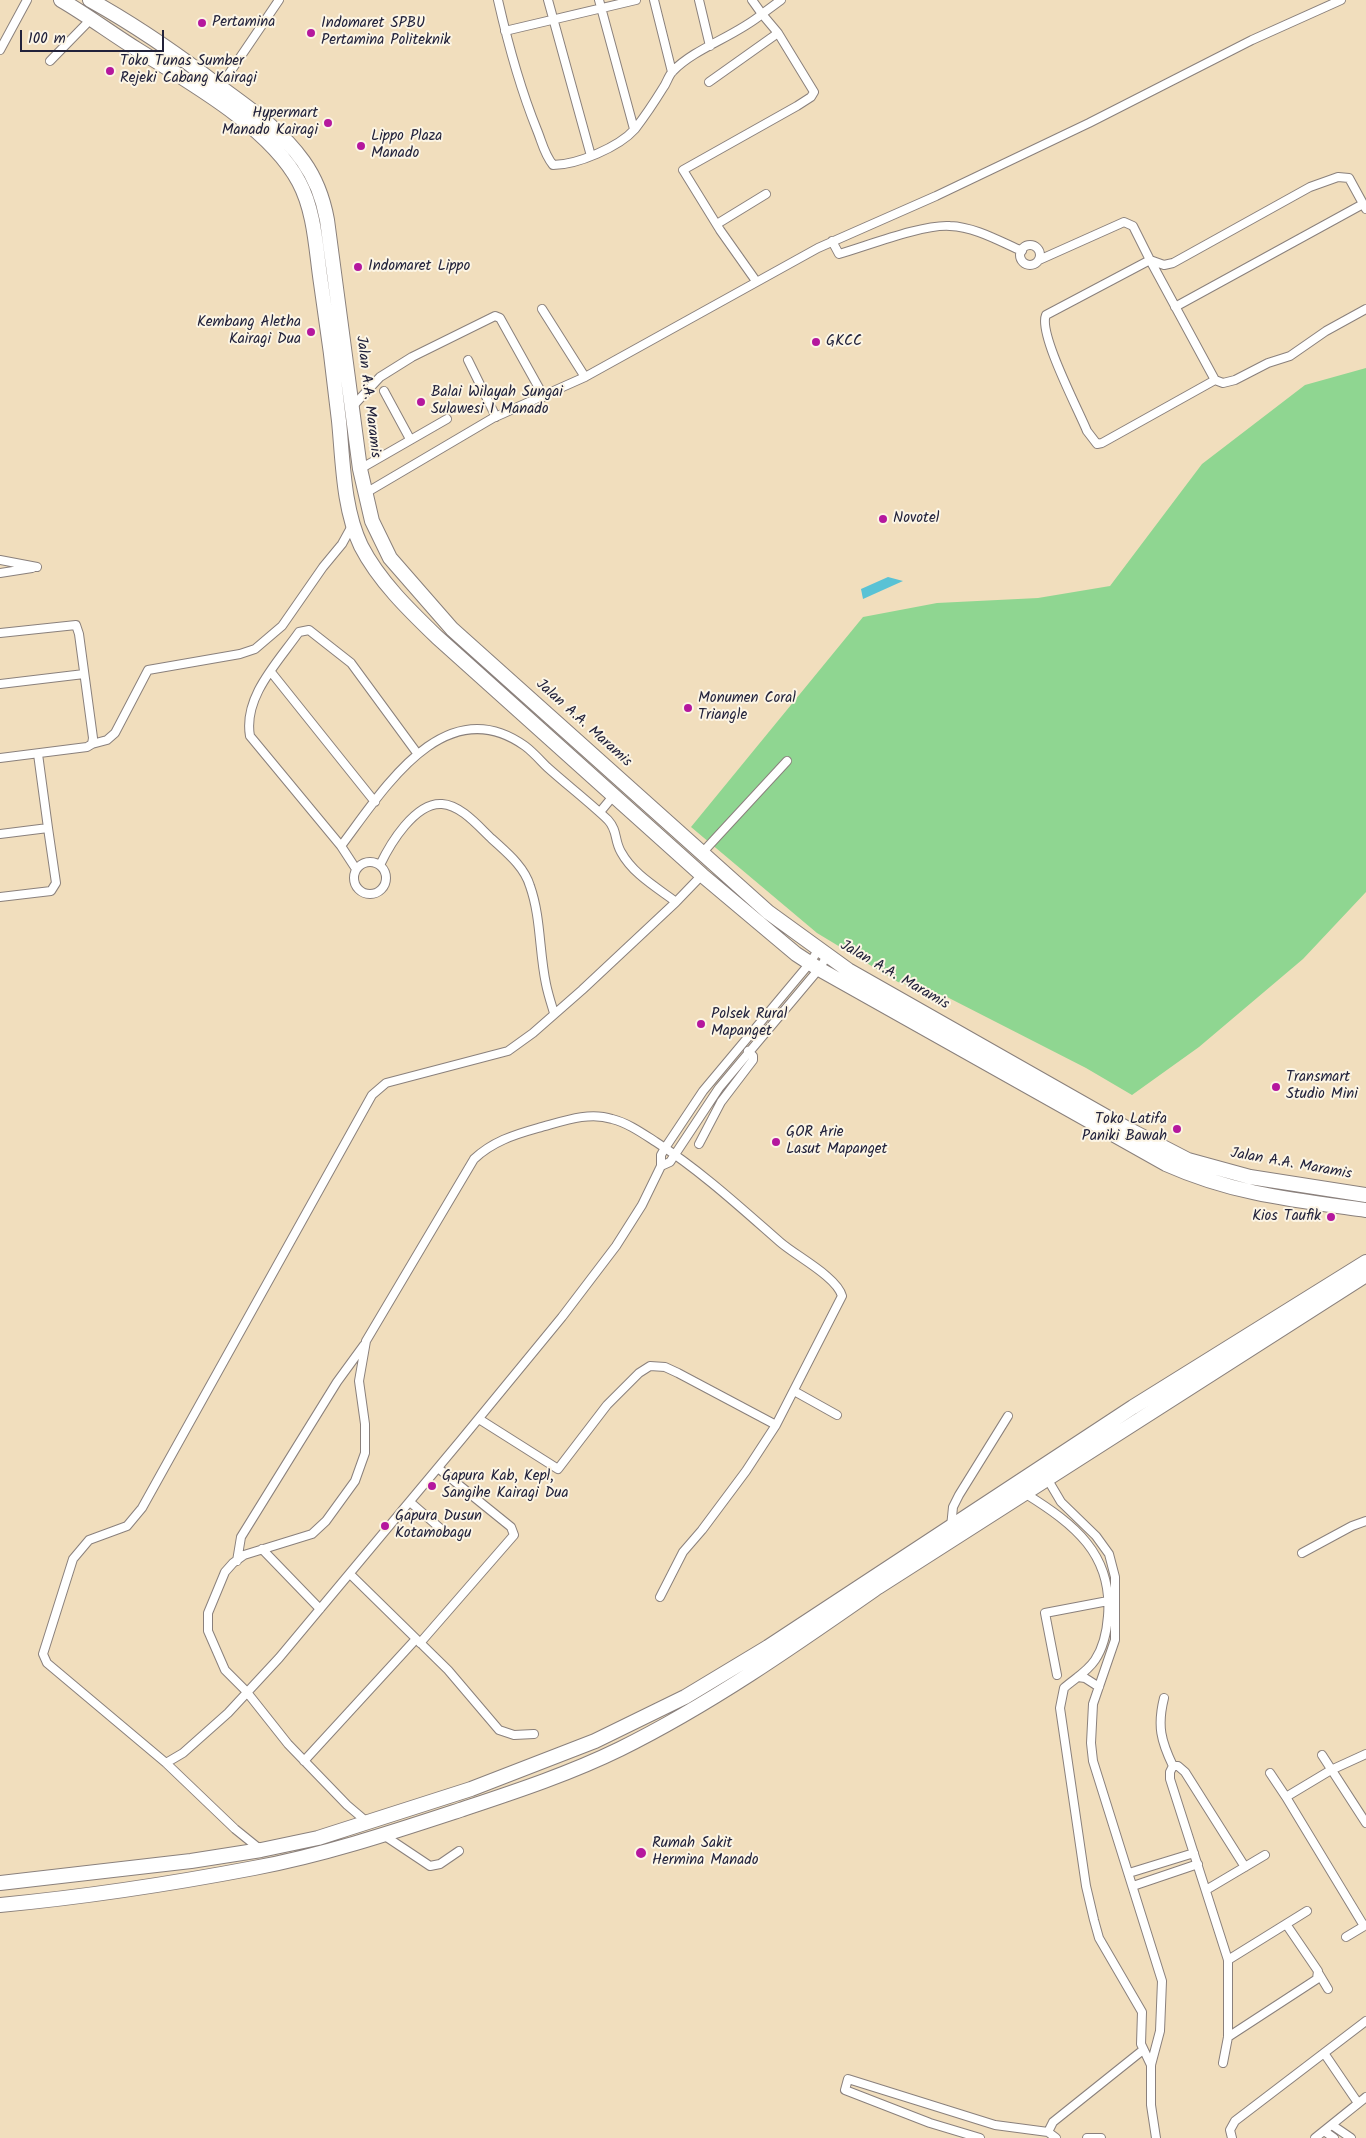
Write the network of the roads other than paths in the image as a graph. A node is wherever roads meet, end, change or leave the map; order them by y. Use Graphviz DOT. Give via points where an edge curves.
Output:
graph roads {
  1 [pos="27,0"];
  2 [pos="61,0"];
  3 [pos="92,0"];
  4 [pos="279,0"];
  5 [pos="498,0"];
  6 [pos="548,0"];
  7 [pos="599,0"];
  8 [pos="636,0"];
  9 [pos="654,0"];
  10 [pos="700,0"];
  11 [pos="752,0"];
  12 [pos="781,0"];
  13 [pos="1340,0"];
  14 [pos="601,10"];
  15 [pos="762,14"];
  16 [pos="91,19"];
  17 [pos="552,22"];
  18 [pos="505,31"];
  19 [pos="778,33"];
  20 [pos="710,46"];
  21 [pos="0,50"];
  22 [pos="50,61"];
  23 [pos="672,72"];
  24 [pos="709,82"];
  25 [pos="220,87"];
  26 [pos="634,130"];
  27 [pos="591,156"];
  28 [pos="766,194"];
  29 [pos="1364,207"];
  30 [pos="717,224"];
  31 [pos="832,241"];
  32 [pos="1022,251"];
  33 [pos="1039,260"];
  34 [pos="1150,260"];
  35 [pos="756,281"];
  36 [pos="1175,307"];
  37 [pos="542,309"];
  38 [pos="1366,309"];
  39 [pos="468,360"];
  40 [pos="585,377"];
  41 [pos="1215,380"];
  42 [pos="384,391"];
  43 [pos="544,397"];
  44 [pos="353,406"];
  45 [pos="496,417"];
  46 [pos="448,419"];
  47 [pos="410,439"];
  48 [pos="360,468"];
  49 [pos="364,494"];
  50 [pos="353,524"];
  51 [pos="0,560"];
  52 [pos="0,573"];
  53 [pos="0,633"];
  54 [pos="271,672"];
  55 [pos="84,674"];
  56 [pos="0,684"];
  57 [pos="92,744"];
  58 [pos="417,753"];
  59 [pos="38,754"];
  60 [pos="0,758"];
  61 [pos="787,761"];
  62 [pos="614,795"];
  63 [pos="374,802"];
  64 [pos="600,812"];
  65 [pos="48,828"];
  66 [pos="0,834"];
  67 [pos="341,846"];
  68 [pos="702,853"];
  69 [pos="380,865"];
  70 [pos="356,869"];
  71 [pos="702,875"];
  72 [pos="0,897"];
  73 [pos="676,902"];
  74 [pos="822,953"];
  75 [pos="814,966"];
  76 [pos="554,1013"];
  77 [pos="748,1051"];
  78 [pos="699,1144"];
  79 [pos="665,1148"];
  80 [pos="675,1155"];
  81 [pos="661,1166"];
  82 [pos="1366,1195"];
  83 [pos="1366,1210"];
  84 [pos="1365,1265"];
  85 [pos="1318,1300"];
  86 [pos="366,1341"];
  87 [pos="794,1391"];
  88 [pos="837,1415"];
  89 [pos="1008,1416"];
  90 [pos="479,1418"];
  91 [pos="776,1425"];
  92 [pos="438,1468"];
  93 [pos="1048,1480"];
  94 [pos="1026,1494"];
  95 [pos="410,1502"];
  96 [pos="1366,1521"];
  97 [pos="951,1527"];
  98 [pos="441,1529"];
  99 [pos="262,1549"];
  100 [pos="1302,1553"];
  101 [pos="237,1561"];
  102 [pos="350,1574"];
  103 [pos="660,1597"];
  104 [pos="1108,1601"];
  105 [pos="320,1609"];
  106 [pos="418,1641"];
  107 [pos="1057,1674"];
  108 [pos="1078,1677"];
  109 [pos="1100,1687"];
  110 [pos="246,1691"];
  111 [pos="1164,1698"];
  112 [pos="534,1734"];
  113 [pos="1366,1754"];
  114 [pos="1322,1755"];
  115 [pos="304,1761"];
  116 [pos="166,1763"];
  117 [pos="1174,1766"];
  118 [pos="1331,1770"];
  119 [pos="1270,1772"];
  120 [pos="1286,1797"];
  121 [pos="367,1822"];
  122 [pos="1366,1823"];
  123 [pos="382,1834"];
  124 [pos="261,1850"];
  125 [pos="459,1851"];
  126 [pos="1194,1853"];
  127 [pos="1264,1855"];
  128 [pos="1198,1864"];
  129 [pos="1245,1866"];
  130 [pos="1129,1873"];
  131 [pos="0,1883"];
  132 [pos="1133,1886"];
  133 [pos="1206,1890"];
  134 [pos="0,1905"];
  135 [pos="1306,1912"];
  136 [pos="1286,1924"];
  137 [pos="1365,1926"];
  138 [pos="1346,1937"];
  139 [pos="1228,1960"];
  140 [pos="1319,1974"];
  141 [pos="1328,1989"];
  142 [pos="1366,2021"];
  143 [pos="1228,2037"];
  144 [pos="1144,2050"];
  145 [pos="1324,2052"];
  146 [pos="1223,2063"];
  147 [pos="1151,2065"];
  148 [pos="1366,2097"];
  149 [pos="1358,2103"];
  150 [pos="1332,2125"];
  151 [pos="1324,2131"];
  152 [pos="1048,2132"];
  153 [pos="980,2138"];
  154 [pos="1035,2138"];
  155 [pos="1056,2138"];
  156 [pos="1087,2138"];
  157 [pos="1101,2138"];
  158 [pos="1156,2138"];
  159 [pos="1232,2138"];
  160 [pos="1315,2138"];
  161 [pos="1334,2138"];
  162 [pos="1351,2138"];
  1 -- 21 [label="street"];
  2 -- 16 [label="highway"];
  3 -- 25 [label="highway, Jalan A.A. Maramis"];
  4 -- 25 [label="street"];
  5 -- 18 [label="street"];
  6 -- 17 [label="street"];
  7 -- 14 [label="street"];
  8 -- 14 [label="street"];
  9 -- 23 [label="street"];
  10 -- 20 [label="street"];
  11 -- 15 [label="street"];
  12 -- 15 [label="street"];
  13 -- 31 [label="street" via="936,196"];
  14 -- 17 [label="street"];
  14 -- 26 [label="street"];
  15 -- 19 [label="street"];
  15 -- 20 [label="street"];
  16 -- 22 [label="street"];
  16 -- 50 [label="highway" via="235,114 273,148 299,182 315,238"];
  17 -- 18 [label="street"];
  17 -- 27 [label="street"];
  18 -- 27 [label="street" via="526,102 548,158 553,165 562,165"];
  19 -- 24 [label="street"];
  19 -- 30 [label="street" via="814,92 797,106 683,170"];
  20 -- 23 [label="street"];
  23 -- 26 [label="street"];
  25 -- 44 [label="highway, Jalan A.A. Maramis" via="253,110 285,140 302,160 319,190 327,220"];
  26 -- 27 [label="street"];
  28 -- 30 [label="street"];
  29 -- 34 [label="street" via="1349,178 1338,177 1294,196 1173,263 1164,265"];
  29 -- 36 [label="street"];
  30 -- 35 [label="street"];
  31 -- 32 [label="street" via="839,254 926,228 952,226 976,231"];
  31 -- 35 [label="street"];
  32 -- 33 [label="street" via="1033,246 1039,252"];
  32 -- 33 [label="street" via="1021,258 1025,264 1033,265"];
  33 -- 34 [label="street" via="1124,222 1133,226"];
  34 -- 36 [label="street"];
  34 -- 41 [label="street" via="1045,316 1048,341 1087,431 1094,442 1102,443"];
  35 -- 40 [label="street"];
  36 -- 41 [label="street"];
  37 -- 40 [label="street"];
  38 -- 41 [label="street" via="1326,330 1290,356 1235,380 1223,383"];
  39 -- 45 [label="street"];
  40 -- 43 [label="street"];
  42 -- 47 [label="street"];
  43 -- 44 [label="street" via="500,318 494,316 412,357 380,377"];
  43 -- 45 [label="street"];
  44 -- 48 [label="highway, Jalan A.A. Maramis"];
  45 -- 49 [label="street"];
  46 -- 47 [label="street"];
  47 -- 48 [label="street"];
  48 -- 49 [label="highway, Jalan A.A. Maramis"];
  49 -- 68 [label="highway, Jalan A.A. Maramis" via="372,521 390,558 446,622"];
  50 -- 57 [label="street" via="282,626 255,649 148,670 115,732 108,740"];
  50 -- 62 [label="highway" via="366,554 400,601"];
  51 -- 52 [label="street" via="37,567"];
  53 -- 55 [label="street" via="76,625"];
  54 -- 58 [label="street" via="299,632 309,630 350,663"];
  54 -- 63 [label="street"];
  54 -- 67 [label="street" via="257,694 249,716 250,736"];
  55 -- 56 [label="street"];
  55 -- 57 [label="street"];
  57 -- 59 [label="street"];
  58 -- 63 [label="street"];
  58 -- 64 [label="street" via="457,732 476,728 491,731 525,746"];
  59 -- 60 [label="street"];
  59 -- 65 [label="street"];
  61 -- 68 [label="street"];
  62 -- 64 [label="street"];
  62 -- 71 [label="highway"];
  63 -- 67 [label="street"];
  64 -- 73 [label="street" via="616,829 619,850 628,863"];
  65 -- 66 [label="street"];
  65 -- 72 [label="street" via="54,888"];
  67 -- 70 [label="street"];
  68 -- 74 [label="highway, Jalan A.A. Maramis" via="768,912"];
  69 -- 70 [label="street" via="367,862"];
  69 -- 70 [label="street" via="386,877 385,884 376,894 362,893 357,889 353,876"];
  69 -- 76 [label="street" via="404,826 419,812 433,805 444,804 457,809 474,822 511,857 530,884 546,984"];
  71 -- 73 [label="street"];
  71 -- 75 [label="highway"];
  73 -- 76 [label="street"];
  74 -- 75 [label="street"];
  74 -- 82 [label="highway, Jalan A.A. Maramis" via="1128,1129 1188,1160 1250,1177"];
  75 -- 77 [label="street"];
  75 -- 79 [label="street" via="708,1084"];
  75 -- 83 [label="highway" via="1166,1164 1209,1182 1251,1194"];
  76 -- 116 [label="street" via="508,1050 386,1083 372,1095 142,1508 127,1526 89,1540 73,1558 43,1654 47,1663"];
  77 -- 78 [label="street" via="754,1056 753,1060 721,1102"];
  77 -- 80 [label="street"];
  79 -- 80 [label="street"];
  79 -- 81 [label="street"];
  79 -- 86 [label="street" via="612,1118 580,1117 518,1134 484,1150 463,1175"];
  80 -- 81 [label="street"];
  80 -- 87 [label="street" via="840,1288 842,1296"];
  81 -- 90 [label="street" via="642,1205 616,1246"];
  84 -- 85 [label="highway"];
  85 -- 93 [label="highway"];
  85 -- 97 [label="highway" via="1133,1407"];
  86 -- 99 [label="street" via="359,1381 365,1453 355,1481 326,1521 312,1534"];
  86 -- 101 [label="street" via="241,1537"];
  87 -- 88 [label="street"];
  87 -- 91 [label="street"];
  89 -- 97 [label="street" via="958,1495"];
  90 -- 91 [label="street" via="558,1469 618,1394 643,1370 657,1366 694,1380"];
  90 -- 92 [label="street"];
  91 -- 103 [label="street" via="746,1471 683,1552"];
  92 -- 95 [label="street"];
  92 -- 106 [label="street" via="511,1528 514,1534"];
  93 -- 94 [label="highway"];
  93 -- 109 [label="street" via="1061,1502 1096,1536 1109,1554 1115,1577 1115,1640"];
  94 -- 104 [label="street" via="1067,1521 1090,1545 1100,1562"];
  94 -- 123 [label="highway" via="878,1587 755,1670 645,1736 570,1772"];
  95 -- 98 [label="street"];
  95 -- 102 [label="street"];
  96 -- 100 [label="street"];
  97 -- 121 [label="highway" via="686,1697 595,1742 489,1782"];
  99 -- 101 [label="street"];
  99 -- 105 [label="street"];
  101 -- 110 [label="street" via="225,1572 215,1592 208,1613 208,1631 225,1670"];
  102 -- 105 [label="street"];
  102 -- 106 [label="street"];
  104 -- 107 [label="street" via="1045,1613"];
  104 -- 108 [label="street" via="1100,1651 1088,1670"];
  105 -- 110 [label="street"];
  106 -- 112 [label="street" via="499,1730 514,1735"];
  106 -- 115 [label="street"];
  108 -- 109 [label="street"];
  108 -- 144 [label="street" via="1064,1688 1060,1708 1086,1886 1099,1938 1142,2012"];
  109 -- 130 [label="street" via="1093,1704 1093,1761"];
  110 -- 115 [label="street"];
  110 -- 116 [label="street" via="207,1733"];
  111 -- 117 [label="street" via="1159,1716 1162,1742"];
  113 -- 118 [label="street"];
  114 -- 118 [label="street"];
  115 -- 121 [label="street"];
  116 -- 124 [label="street"];
  117 -- 126 [label="street" via="1170,1779"];
  117 -- 129 [label="street" via="1184,1772"];
  118 -- 120 [label="street"];
  118 -- 122 [label="street"];
  119 -- 120 [label="street"];
  120 -- 137 [label="street"];
  121 -- 124 [label="highway" via="318,1838"];
  123 -- 125 [label="street" via="430,1866 440,1864"];
  123 -- 134 [label="highway" via="256,1868 71,1898"];
  124 -- 131 [label="highway"];
  126 -- 128 [label="street"];
  126 -- 130 [label="street"];
  127 -- 129 [label="street"];
  128 -- 132 [label="street"];
  128 -- 133 [label="street"];
  129 -- 133 [label="street"];
  130 -- 132 [label="street"];
  132 -- 147 [label="street" via="1162,1981 1160,2031"];
  133 -- 139 [label="street"];
  135 -- 136 [label="street"];
  136 -- 139 [label="street"];
  136 -- 140 [label="street"];
  137 -- 138 [label="street"];
  139 -- 143 [label="street"];
  140 -- 141 [label="street"];
  140 -- 143 [label="street" via="1313,1982"];
  142 -- 145 [label="street"];
  143 -- 146 [label="street"];
  144 -- 147 [label="street"];
  144 -- 152 [label="street" via="1053,2122"];
  145 -- 149 [label="street"];
  145 -- 159 [label="street" via="1235,2121 1230,2130"];
  147 -- 158 [label="street" via="1151,2105"];
  148 -- 149 [label="street"];
  149 -- 150 [label="street"];
  150 -- 151 [label="street"];
  150 -- 162 [label="street"];
  151 -- 160 [label="street"];
  151 -- 161 [label="street"];
  152 -- 153 [label="street" via="995,2125 848,2079 845,2090 930,2123"];
  152 -- 154 [label="street"];
  152 -- 155 [label="street"];
  156 -- 157 [label="street"];
}
